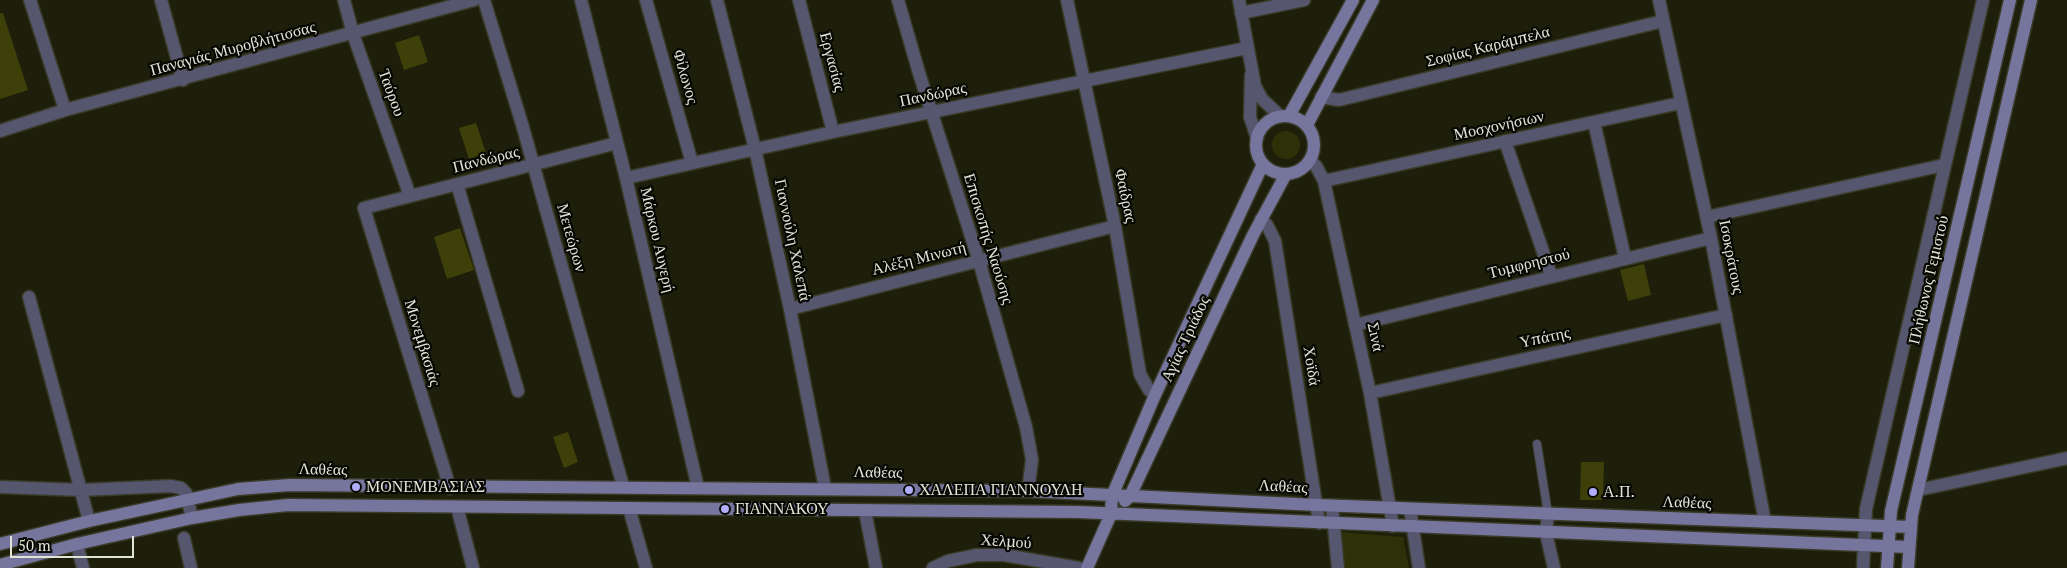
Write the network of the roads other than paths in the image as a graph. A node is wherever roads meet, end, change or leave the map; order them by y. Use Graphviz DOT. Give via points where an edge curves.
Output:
graph roads {
  1 [pos="30,0"];
  2 [pos="161,0"];
  3 [pos="344,0"];
  4 [pos="474,0"];
  5 [pos="484,0"];
  6 [pos="581,0"];
  7 [pos="646,0"];
  8 [pos="717,0"];
  9 [pos="799,0"];
  10 [pos="898,0"];
  11 [pos="1067,0"];
  12 [pos="1304,0"];
  13 [pos="1353,0"];
  14 [pos="1659,0"];
  15 [pos="1983,0"];
  16 [pos="2010,0"];
  17 [pos="2031,0"];
  18 [pos="1370,1"];
  19 [pos="1240,6"];
  20 [pos="1663,21"];
  21 [pos="353,34"];
  22 [pos="1247,48"];
  23 [pos="1251,73"];
  24 [pos="182,80"];
  25 [pos="1084,80"];
  26 [pos="1321,97"];
  27 [pos="1680,103"];
  28 [pos="66,110"];
  29 [pos="931,112"];
  30 [pos="1284,116"];
  31 [pos="1594,122"];
  32 [pos="1307,125"];
  33 [pos="0,131"];
  34 [pos="833,132"];
  35 [pos="1257,138"];
  36 [pos="1505,141"];
  37 [pos="617,143"];
  38 [pos="756,149"];
  39 [pos="1309,161"];
  40 [pos="692,163"];
  41 [pos="534,164"];
  42 [pos="1263,164"];
  43 [pos="1944,165"];
  44 [pos="1286,174"];
  45 [pos="626,178"];
  46 [pos="1324,181"];
  47 [pos="457,184"];
  48 [pos="410,196"];
  49 [pos="364,208"];
  50 [pos="1706,217"];
  51 [pos="1260,220"];
  52 [pos="1115,226"];
  53 [pos="1711,238"];
  54 [pos="1625,258"];
  55 [pos="979,261"];
  56 [pos="1551,275"];
  57 [pos="28,297"];
  58 [pos="790,309"];
  59 [pos="1726,315"];
  60 [pos="1355,325"];
  61 [pos="518,391"];
  62 [pos="1370,393"];
  63 [pos="1155,395"];
  64 [pos="1537,444"];
  65 [pos="2067,458"];
  66 [pos="623,486"];
  67 [pos="0,487"];
  68 [pos="450,488"];
  69 [pos="698,488"];
  70 [pos="825,488"];
  71 [pos="82,490"];
  72 [pos="1918,490"];
  73 [pos="1028,491"];
  74 [pos="1112,496"];
  75 [pos="1130,496"];
  76 [pos="188,500"];
  77 [pos="1317,505"];
  78 [pos="1332,506"];
  79 [pos="457,507"];
  80 [pos="629,508"];
  81 [pos="1390,508"];
  82 [pos="1410,509"];
  83 [pos="865,511"];
  84 [pos="1111,514"];
  85 [pos="1548,514"];
  86 [pos="192,518"];
  87 [pos="89,521"];
  88 [pos="1765,522"];
  89 [pos="1319,523"];
  90 [pos="1334,524"];
  91 [pos="1864,525"];
  92 [pos="1393,526"];
  93 [pos="1412,527"];
  94 [pos="1890,527"];
  95 [pos="1911,528"];
  96 [pos="1546,533"];
  97 [pos="184,538"];
  98 [pos="0,544"];
  99 [pos="77,544"];
  100 [pos="1863,546"];
  101 [pos="1908,547"];
  102 [pos="1887,548"];
  103 [pos="0,564"];
  104 [pos="83,568"];
  105 [pos="190,568"];
  106 [pos="473,568"];
  107 [pos="646,568"];
  108 [pos="876,568"];
  109 [pos="933,568"];
  110 [pos="1079,568"];
  111 [pos="1087,568"];
  112 [pos="1338,568"];
  113 [pos="1419,568"];
  114 [pos="1554,568"];
  115 [pos="1862,568"];
  116 [pos="1886,568"];
  117 [pos="1908,568"];
  1 -- 28 [label="street"];
  2 -- 24 [label="street"];
  3 -- 21 [label="street, Ταύρου"];
  4 -- 21 [label="street, Παναγιάς Μυροβλήτισσας"];
  5 -- 41 [label="street, Μετεώρων"];
  6 -- 37 [label="street, Μάρκου Αυγερή"];
  7 -- 40 [label="street, Φίλωνος"];
  8 -- 38 [label="street, Γιαννούλη Χαλεπά"];
  9 -- 34 [label="street, Εργασίας"];
  10 -- 29 [label="street, Επισκοπής Ναούσης"];
  11 -- 25 [label="street, Φαίδρας"];
  12 -- 19 [label="street"];
  13 -- 30 [label="street"];
  14 -- 20 [label="street, Ισοκράτους"];
  15 -- 43 [label="street, Πλήθωνος Γεμιστού"];
  16 -- 94 [label="street, Πλήθωνος Γεμιστού"];
  17 -- 72 [label="street"];
  18 -- 26 [label="street"];
  19 -- 22 [label="street"];
  20 -- 26 [label="street, Σοφίας Καράμπελα" via="1339,100"];
  20 -- 27 [label="street, Ισοκράτους"];
  21 -- 24 [label="street, Παναγιάς Μυροβλήτισσας"];
  21 -- 48 [label="street, Ταύρου"];
  22 -- 23 [label="street"];
  22 -- 25 [label="street, Πανδώρας"];
  23 -- 30 [label="street" via="1262,99"];
  23 -- 35 [label="street" via="1250,117"];
  24 -- 28 [label="street, Παναγιάς Μυροβλήτισσας"];
  25 -- 29 [label="street, Πανδώρας"];
  25 -- 52 [label="street, Φαίδρας"];
  26 -- 32 [label="street"];
  27 -- 31 [label="street, Μοσχονήσιων"];
  27 -- 50 [label="street, Ισοκράτους"];
  28 -- 33 [label="street, Παναγιάς Μυροβλήτισσας"];
  29 -- 34 [label="street, Πανδώρας"];
  29 -- 55 [label="street, Επισκοπής Ναούσης"];
  30 -- 32 [label="street"];
  30 -- 35 [label="street" via="1265,124"];
  31 -- 36 [label="street, Μοσχονήσιων"];
  31 -- 54 [label="street"];
  32 -- 39 [label="street" via="1314,143"];
  34 -- 38 [label="street, Πανδώρας"];
  35 -- 42 [label="street" via="1257,152"];
  36 -- 46 [label="street, Μοσχονήσιων"];
  36 -- 56 [label="street"];
  37 -- 41 [label="street, Πανδώρας"];
  37 -- 45 [label="street, Μάρκου Αυγερή"];
  38 -- 40 [label="street, Πανδώρας"];
  38 -- 58 [label="street, Γιαννούλη Χαλεπά"];
  39 -- 44 [label="street" via="1299,170"];
  39 -- 46 [label="street, Σινά" via="1316,166"];
  40 -- 45 [label="street, Πανδώρας"];
  41 -- 47 [label="street, Πανδώρας"];
  41 -- 66 [label="street, Μετεώρων"];
  42 -- 44 [label="street"];
  42 -- 63 [label="street, Αγίας Τριάδος"];
  43 -- 50 [label="street"];
  43 -- 91 [label="street, Πλήθωνος Γεμιστού"];
  44 -- 51 [label="street, Αγίας Τριάδος"];
  45 -- 69 [label="street, Μάρκου Αυγερή"];
  46 -- 60 [label="street, Σινά"];
  47 -- 48 [label="street, Πανδώρας"];
  47 -- 61 [label="street"];
  48 -- 49 [label="street, Πανδώρας"];
  49 -- 68 [label="street, Μονεμβασιάς"];
  50 -- 53 [label="street, Ισοκράτους"];
  51 -- 75 [label="street, Αγίας Τριάδος"];
  51 -- 77 [label="street, Χοϊδά" via="1267,225 1275,241"];
  52 -- 55 [label="street, Αλέξη Μινωτή"];
  52 -- 63 [label="street, Φαίδρας" via="1140,374"];
  53 -- 54 [label="street, Τυμφρηστού"];
  53 -- 59 [label="street, Ισοκράτους"];
  54 -- 56 [label="street, Τυμφρηστού"];
  55 -- 58 [label="street, Αλέξη Μινωτή"];
  55 -- 73 [label="street, Επισκοπής Ναούσης" via="1026,427 1032,460"];
  56 -- 60 [label="street, Τυμφρηστού"];
  57 -- 71 [label="street"];
  58 -- 70 [label="street, Γιαννούλη Χαλεπά"];
  59 -- 62 [label="street, Υπάτης"];
  59 -- 88 [label="street, Ισοκράτους"];
  60 -- 62 [label="street, Σινά"];
  62 -- 81 [label="street, Σινά"];
  63 -- 74 [label="street, Αγίας Τριάδος"];
  64 -- 85 [label="lane"];
  65 -- 72 [label="street"];
  66 -- 68 [label="street, Λαθέας"];
  66 -- 69 [label="street, Λαθέας"];
  67 -- 71 [label="street"];
  68 -- 76 [label="street, Λαθέας" via="263,486"];
  69 -- 70 [label="street, Λαθέας"];
  70 -- 73 [label="street, Λαθέας"];
  71 -- 76 [label="street" via="172,486 181,488"];
  71 -- 87 [label="street"];
  72 -- 95 [label="street"];
  73 -- 74 [label="street, Λαθέας"];
  74 -- 75 [label="street, Λαθέας"];
  74 -- 84 [label="street, Αγίας Τριάδος"];
  75 -- 77 [label="street, Λαθέας"];
  75 -- 84 [label="street, Αγίας Τριάδος"];
  76 -- 86 [label="street"];
  76 -- 87 [label="street, Λαθέας"];
  77 -- 78 [label="street, Λαθέας"];
  77 -- 89 [label="street, Χοϊδά"];
  78 -- 81 [label="street, Λαθέας"];
  78 -- 90 [label="street"];
  79 -- 80 [label="street"];
  79 -- 86 [label="street" via="288,505"];
  79 -- 106 [label="street"];
  80 -- 83 [label="street"];
  80 -- 107 [label="street"];
  81 -- 82 [label="street, Λαθέας"];
  81 -- 92 [label="street, Σινά"];
  82 -- 85 [label="street, Λαθέας"];
  82 -- 93 [label="street"];
  83 -- 84 [label="street"];
  83 -- 108 [label="street"];
  84 -- 89 [label="street"];
  84 -- 111 [label="street, Αγίας Τριάδος"];
  85 -- 88 [label="street, Λαθέας"];
  85 -- 96 [label="street"];
  86 -- 99 [label="street"];
  87 -- 98 [label="street, Λαθέας"];
  88 -- 91 [label="street, Λαθέας"];
  89 -- 90 [label="street"];
  90 -- 92 [label="street"];
  90 -- 112 [label="street"];
  91 -- 94 [label="street, Λαθέας"];
  91 -- 100 [label="street, Πλήθωνος Γεμιστού"];
  92 -- 93 [label="street"];
  93 -- 96 [label="street"];
  93 -- 113 [label="street"];
  94 -- 95 [label="street, Λαθέας"];
  94 -- 102 [label="street, Πλήθωνος Γεμιστού"];
  95 -- 101 [label="street"];
  96 -- 100 [label="street"];
  96 -- 114 [label="street"];
  97 -- 105 [label="street"];
  99 -- 103 [label="street"];
  99 -- 104 [label="street"];
  100 -- 102 [label="street"];
  100 -- 115 [label="street, Πλήθωνος Γεμιστού"];
  101 -- 102 [label="street"];
  101 -- 117 [label="street"];
  102 -- 116 [label="street, Πλήθωνος Γεμιστού"];
  109 -- 110 [label="street, Χελμού" via="977,555 1004,555"];
}
